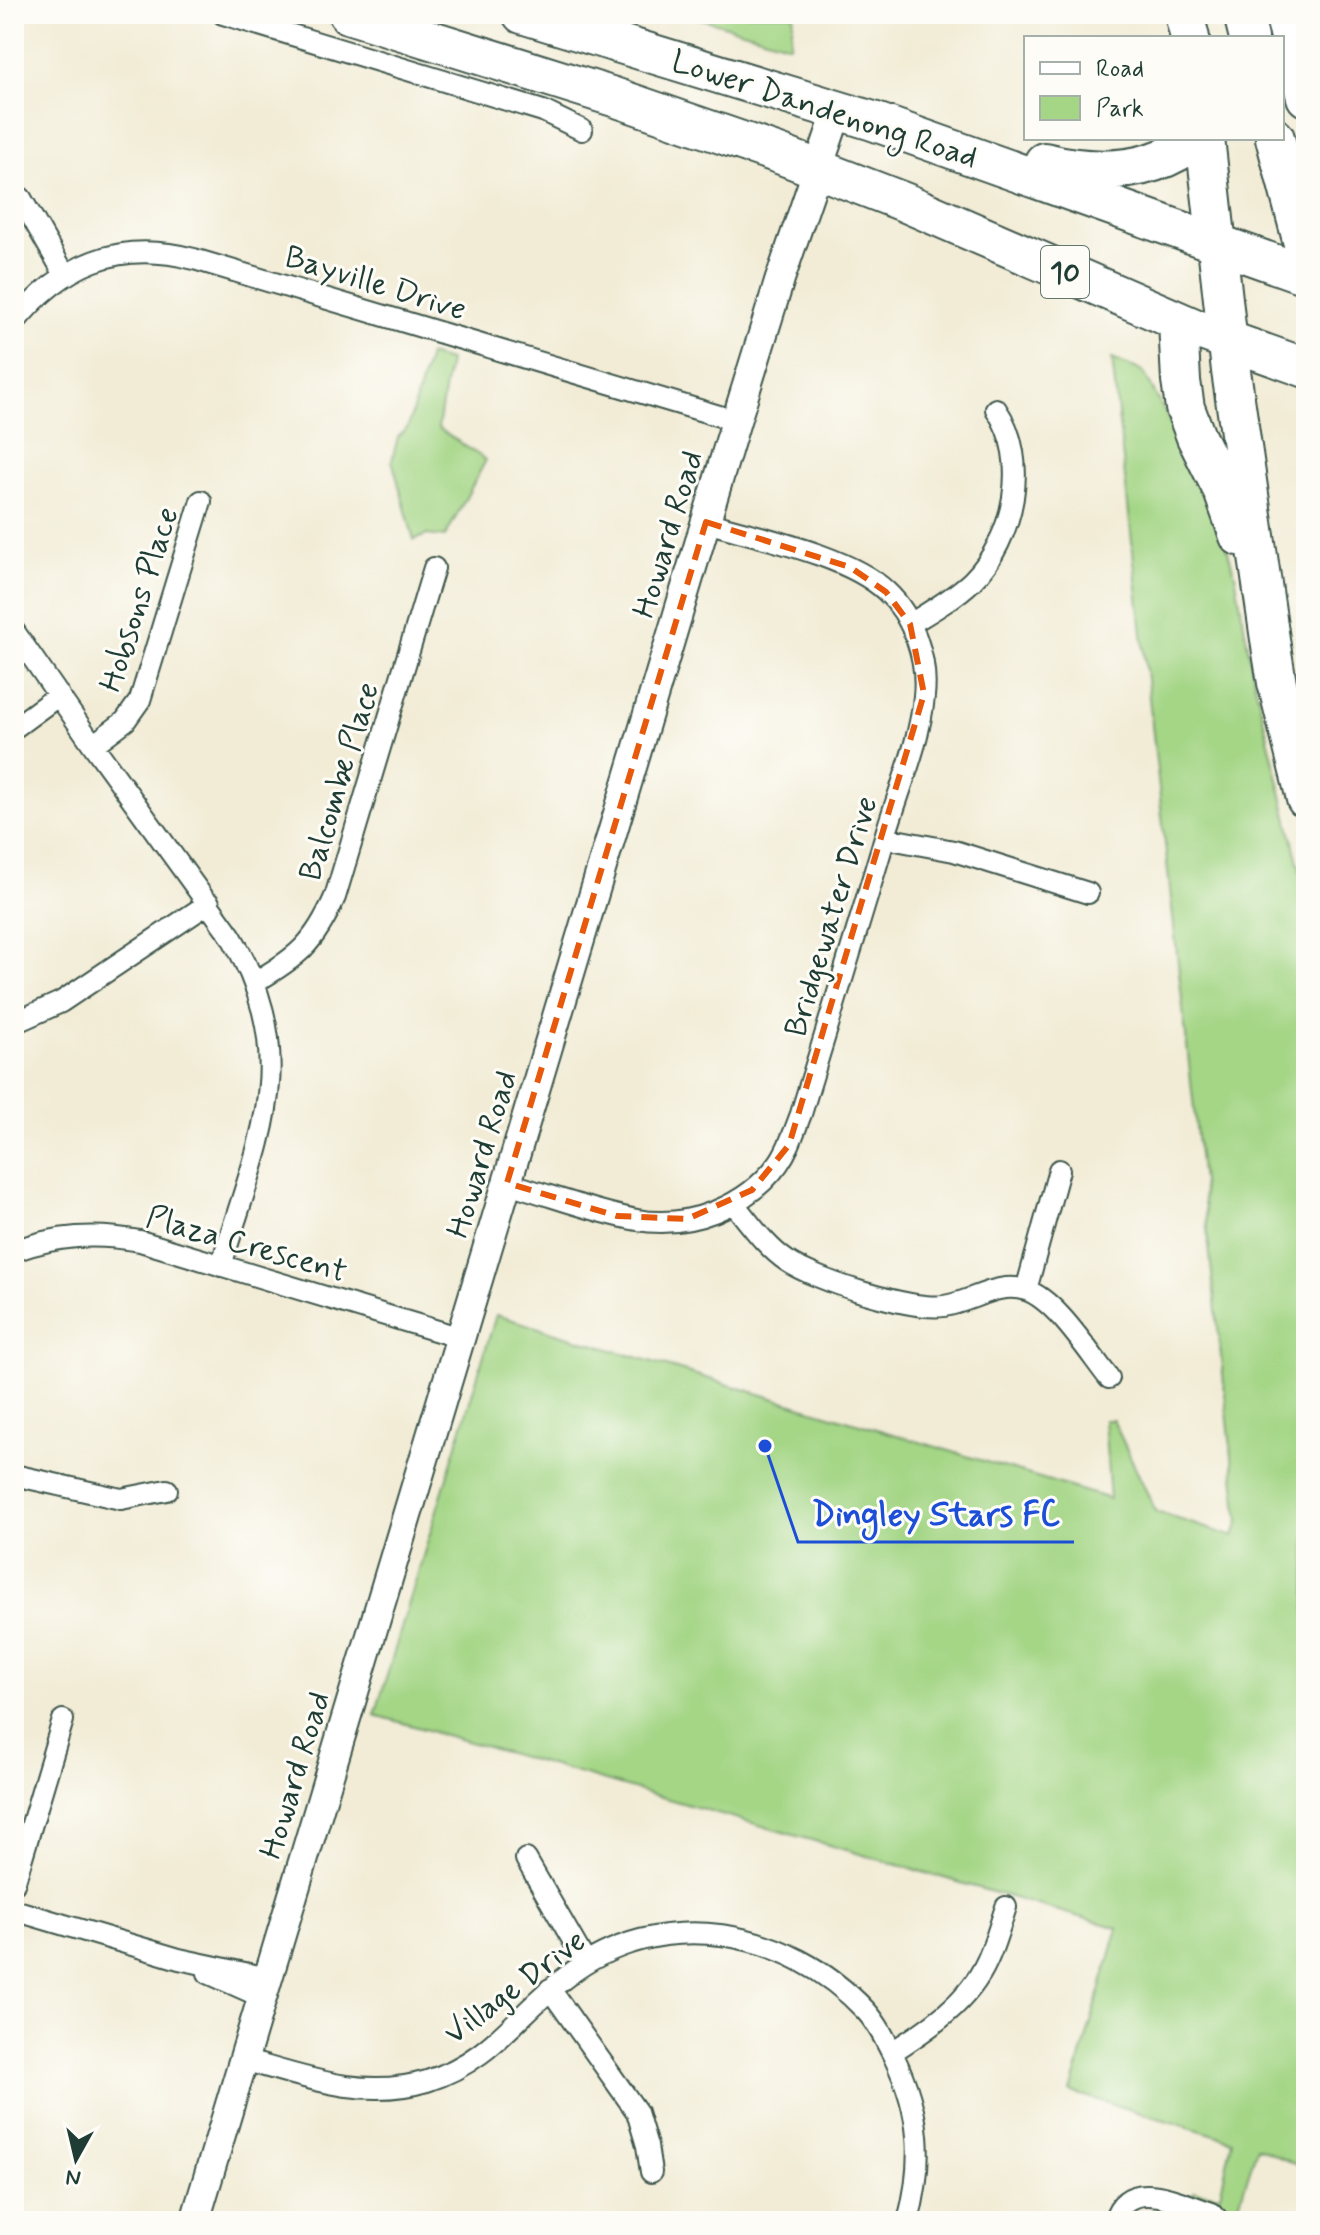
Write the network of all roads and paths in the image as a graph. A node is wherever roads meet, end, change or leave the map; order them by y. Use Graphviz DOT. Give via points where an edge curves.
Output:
graph roads {
  1 [pos="223,14"];
  2 [pos="348,14"];
  3 [pos="522,14"];
  4 [pos="1184,14"];
  5 [pos="1243,14"];
  6 [pos="1284,14"];
  7 [pos="1190,36"];
  8 [pos="1248,36"];
  9 [pos="614,97"];
  10 [pos="1306,97"];
  11 [pos="535,109"];
  12 [pos="856,115"];
  13 [pos="582,130"];
  14 [pos="1195,140"];
  15 [pos="1205,140"];
  16 [pos="1276,141"];
  17 [pos="817,168"];
  18 [pos="21,198"];
  19 [pos="1219,243"];
  20 [pos="1306,255"];
  21 [pos="64,273"];
  22 [pos="1306,275"];
  23 [pos="1178,322"];
  24 [pos="14,323"];
  25 [pos="1227,340"];
  26 [pos="1306,368"];
  27 [pos="996,409"];
  28 [pos="736,421"];
  29 [pos="201,501"];
  30 [pos="706,522"];
  31 [pos="434,568"];
  32 [pos="910,624"];
  33 [pos="14,631"];
  34 [pos="1271,646"];
  35 [pos="59,695"];
  36 [pos="14,728"];
  37 [pos="93,745"];
  38 [pos="1306,799"];
  39 [pos="885,838"];
  40 [pos="1088,893"];
  41 [pos="209,903"];
  42 [pos="255,982"];
  43 [pos="14,1023"];
  44 [pos="1059,1170"];
  45 [pos="507,1183"];
  46 [pos="733,1203"];
  47 [pos="14,1251"];
  48 [pos="221,1266"];
  49 [pos="1026,1290"];
  50 [pos="461,1338"];
  51 [pos="1109,1378"];
  52 [pos="14,1475"];
  53 [pos="167,1490"];
  54 [pos="63,1720"];
  55 [pos="526,1859"];
  56 [pos="14,1884"];
  57 [pos="1006,1907"];
  58 [pos="14,1910"];
  59 [pos="586,1963"];
  60 [pos="265,1987"];
  61 [pos="550,1989"];
  62 [pos="892,2052"];
  63 [pos="244,2060"];
  64 [pos="651,2172"];
  65 [pos="195,2221"];
  66 [pos="908,2221"];
  67 [pos="1114,2221"];
  68 [pos="1219,2221"];
  1 -- 11 [label="street"];
  2 -- 9 [label="highway, Lower Dandenong Road / 10"];
  3 -- 12 [label="highway, Lower Dandenong Road / 10"];
  4 -- 7 [label="highway"];
  5 -- 8 [label="highway"];
  6 -- 10 [label="highway"];
  9 -- 11 [label="street"];
  9 -- 17 [label="highway, Lower Dandenong Road / 10"];
  11 -- 13 [label="street"];
  12 -- 14 [label="highway" via="1100,171 1152,163"];
  12 -- 17 [label="main road, Howard Road"];
  12 -- 19 [label="highway, Lower Dandenong Road / 10"];
  15 -- 19 [label="highway"];
  16 -- 20 [label="highway"];
  17 -- 23 [label="highway, Lower Dandenong Road / 10"];
  17 -- 28 [label="main road, Howard Road"];
  18 -- 21 [label="street"];
  19 -- 22 [label="highway, Lower Dandenong Road / 10"];
  19 -- 25 [label="highway"];
  21 -- 24 [label="street, Bayville Drive"];
  21 -- 28 [label="street, Bayville Drive" via="137,252 178,255"];
  23 -- 25 [label="highway, Lower Dandenong Road / 10"];
  23 -- 34 [label="highway" via="1185,408 1230,507"];
  25 -- 26 [label="highway, Lower Dandenong Road / 10"];
  25 -- 34 [label="highway"];
  27 -- 32 [label="street" via="1014,452 1014,484 1004,529 987,564 971,581"];
  28 -- 30 [label="main road, Howard Road"];
  29 -- 37 [label="street, Hobsons Place" via="140,700 125,721"];
  30 -- 32 [label="street, Bridgewater Drive" via="850,567 886,592"];
  30 -- 45 [label="main road, Howard Road"];
  31 -- 42 [label="street, Balcombe Place" via="335,897 301,952"];
  32 -- 39 [label="street, Bridgewater Drive" via="919,647 924,694"];
  33 -- 35 [label="street"];
  34 -- 38 [label="highway"];
  35 -- 36 [label="street"];
  35 -- 37 [label="street"];
  37 -- 41 [label="street"];
  39 -- 40 [label="street" via="954,851"];
  39 -- 46 [label="street, Bridgewater Drive" via="789,1145 769,1175"];
  41 -- 42 [label="street"];
  41 -- 43 [label="street" via="61,1002"];
  42 -- 48 [label="street" via="267,1028 271,1083"];
  44 -- 49 [label="street"];
  45 -- 46 [label="street, Bridgewater Drive" via="617,1216 660,1223 707,1215"];
  45 -- 50 [label="main road, Howard Road"];
  46 -- 49 [label="street" via="787,1261 877,1295 939,1307 1002,1288"];
  47 -- 48 [label="street, Plaza Crescent" via="92,1235 140,1241"];
  48 -- 50 [label="street, Plaza Crescent"];
  49 -- 51 [label="street" via="1047,1303"];
  50 -- 60 [label="main road, Howard Road"];
  52 -- 53 [label="street" via="106,1498"];
  54 -- 56 [label="street"];
  55 -- 59 [label="street"];
  57 -- 62 [label="street" via="975,1981 944,2016"];
  58 -- 60 [label="street"];
  59 -- 61 [label="street, Village Drive"];
  59 -- 62 [label="street, Village Drive" via="613,1949 668,1934 754,1941 781,1949 828,1976 869,2014"];
  60 -- 63 [label="main road, Howard Road"];
  61 -- 63 [label="street, Village Drive" via="489,2050 425,2081 384,2088 340,2086"];
  61 -- 64 [label="street" via="629,2098"];
  62 -- 66 [label="street, Village Drive" via="908,2086 918,2137"];
  63 -- 65 [label="main road, Howard Road"];
  67 -- 68 [label="street" via="1118,2208 1131,2197 1149,2194 1212,2213"];
}
